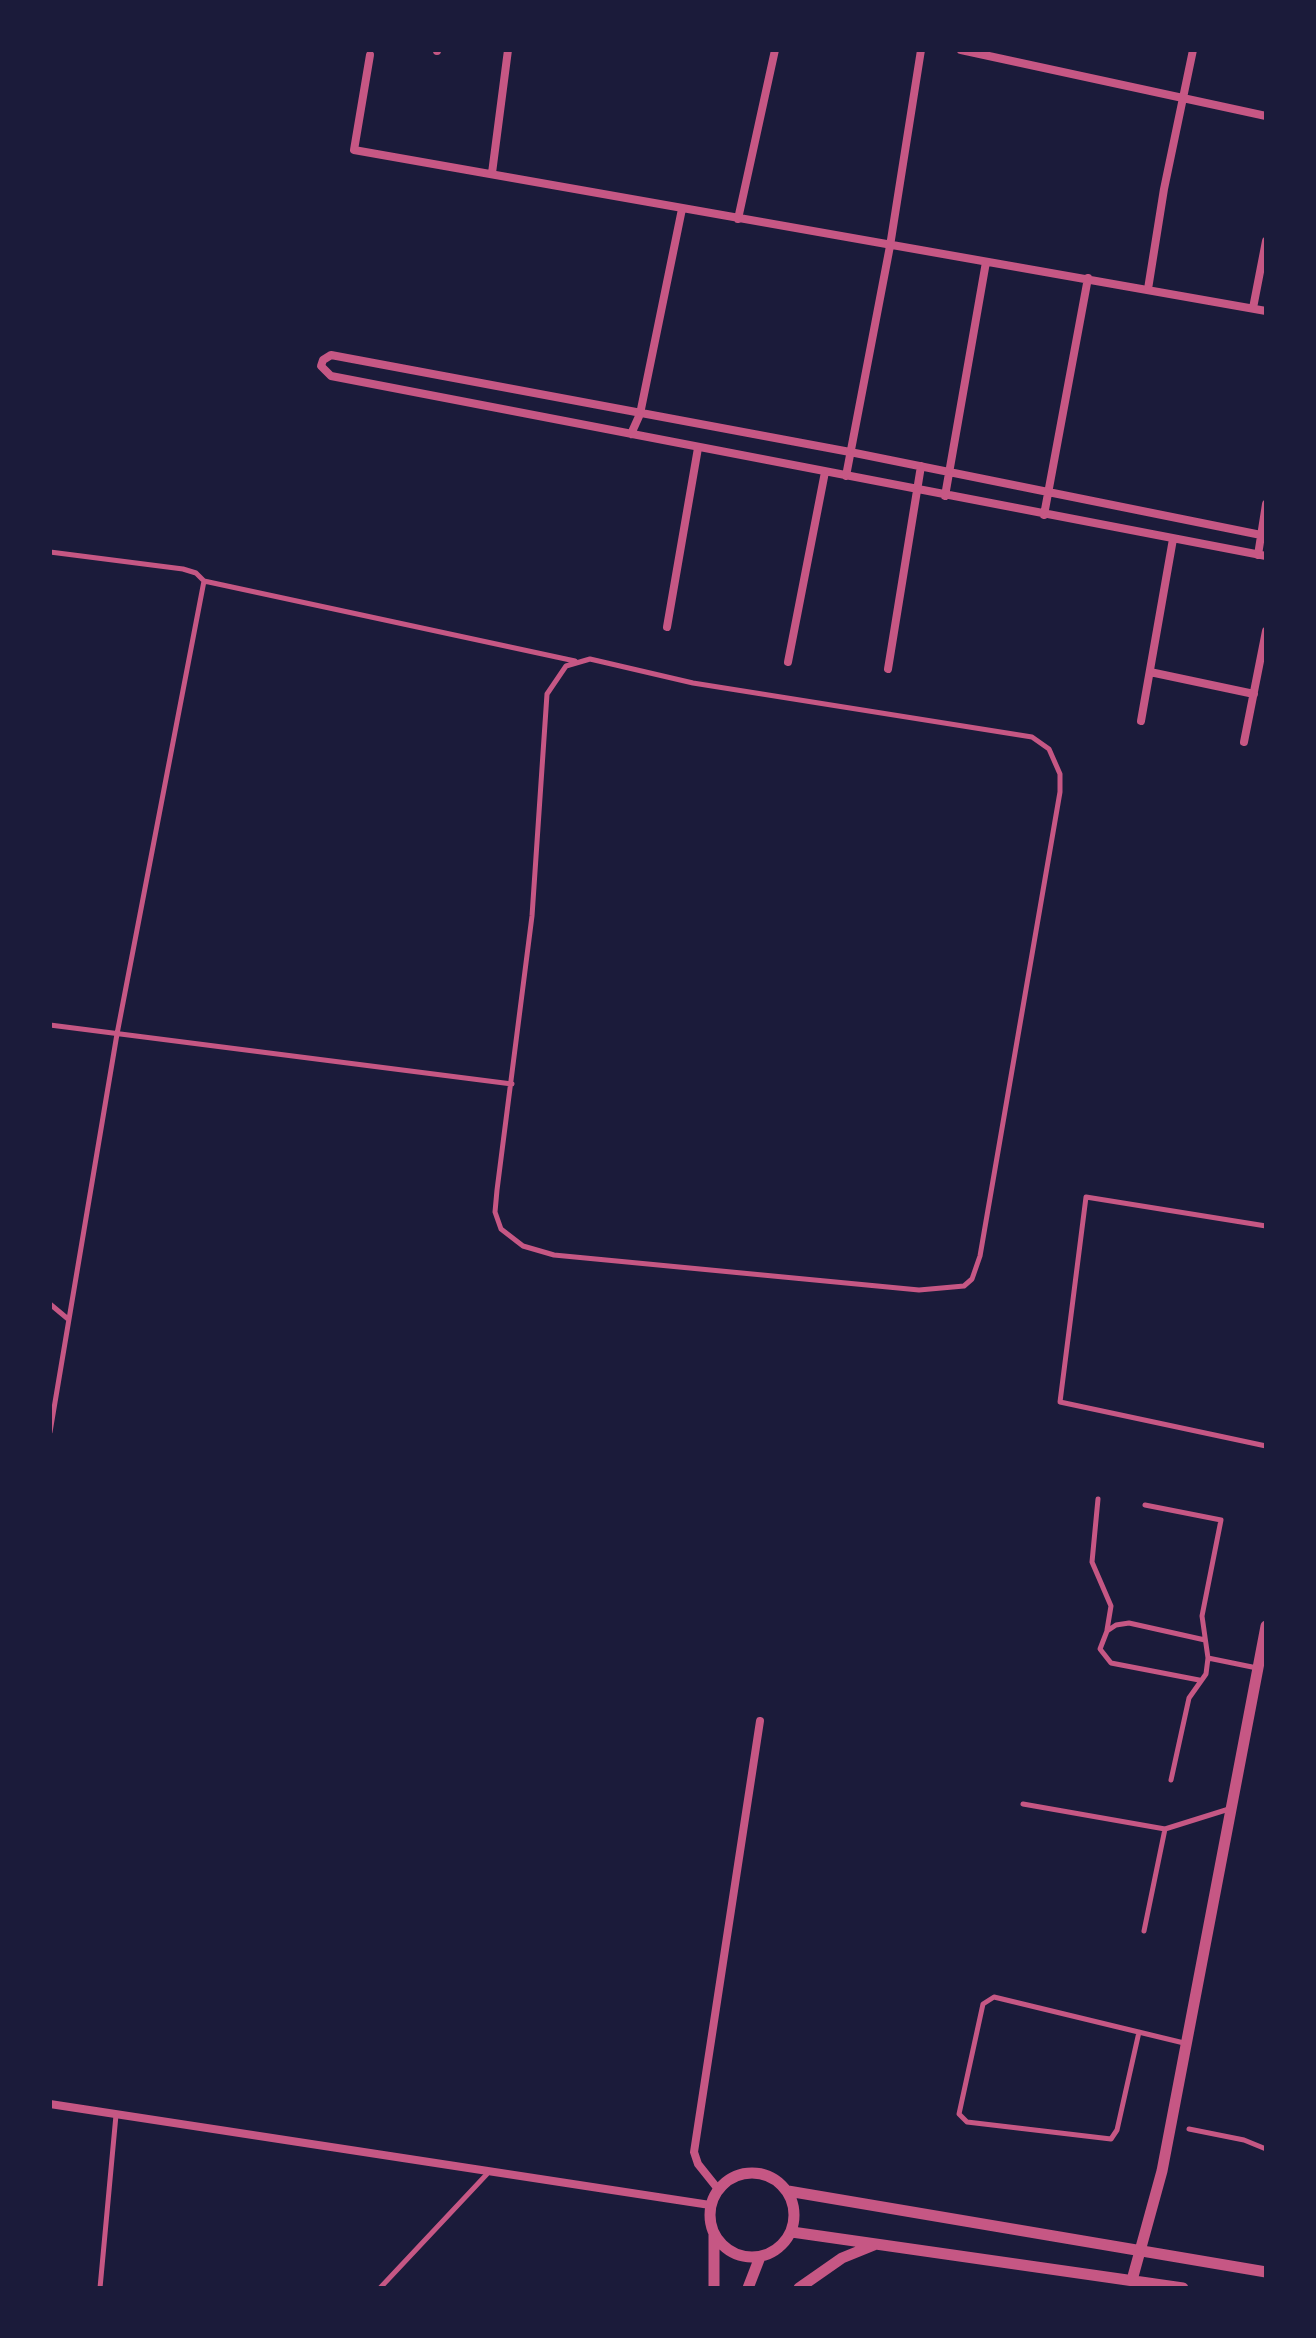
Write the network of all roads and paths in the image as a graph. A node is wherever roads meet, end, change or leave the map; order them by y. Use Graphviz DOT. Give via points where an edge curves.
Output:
graph roads {
  1 [pos="508,50"];
  2 [pos="775,50"];
  3 [pos="921,50"];
  4 [pos="961,50"];
  5 [pos="1193,50"];
  6 [pos="370,55"];
  7 [pos="1183,97"];
  8 [pos="1266,116"];
  9 [pos="492,173"];
  10 [pos="682,209"];
  11 [pos="738,219"];
  12 [pos="1266,241"];
  13 [pos="890,246"];
  14 [pos="986,262"];
  15 [pos="1088,278"];
  16 [pos="1148,289"];
  17 [pos="1253,308"];
  18 [pos="1266,311"];
  19 [pos="640,414"];
  20 [pos="631,434"];
  21 [pos="698,448"];
  22 [pos="850,452"];
  23 [pos="921,466"];
  24 [pos="825,472"];
  25 [pos="949,472"];
  26 [pos="846,476"];
  27 [pos="917,491"];
  28 [pos="1048,493"];
  29 [pos="945,496"];
  30 [pos="1266,504"];
  31 [pos="1044,515"];
  32 [pos="1263,535"];
  33 [pos="1173,539"];
  34 [pos="50,552"];
  35 [pos="1262,556"];
  36 [pos="204,581"];
  37 [pos="667,627"];
  38 [pos="1266,631"];
  39 [pos="575,661"];
  40 [pos="788,662"];
  41 [pos="888,669"];
  42 [pos="1150,672"];
  43 [pos="1254,694"];
  44 [pos="1141,721"];
  45 [pos="1244,742"];
  46 [pos="50,1025"];
  47 [pos="117,1034"];
  48 [pos="512,1084"];
  49 [pos="1266,1226"];
  50 [pos="50,1304"];
  51 [pos="69,1319"];
  52 [pos="51,1424"];
  53 [pos="50,1432"];
  54 [pos="1266,1446"];
  55 [pos="1098,1499"];
  56 [pos="1145,1505"];
  57 [pos="1266,1626"];
  58 [pos="1107,1631"];
  59 [pos="1206,1640"];
  60 [pos="1208,1658"];
  61 [pos="1258,1669"];
  62 [pos="1200,1681"];
  63 [pos="760,1721"];
  64 [pos="1171,1780"];
  65 [pos="1023,1804"];
  66 [pos="1230,1809"];
  67 [pos="1165,1829"];
  68 [pos="1144,1931"];
  69 [pos="1139,2032"];
  70 [pos="1185,2043"];
  71 [pos="50,2104"];
  72 [pos="116,2114"];
  73 [pos="1189,2129"];
  74 [pos="1266,2149"];
  75 [pos="487,2174"];
  76 [pos="718,2189"];
  77 [pos="788,2191"];
  78 [pos="710,2205"];
  79 [pos="792,2232"];
  80 [pos="714,2233"];
  81 [pos="874,2245"];
  82 [pos="1137,2251"];
  83 [pos="760,2257"];
  84 [pos="1266,2272"];
  85 [pos="1132,2280"];
  86 [pos="100,2288"];
  87 [pos="380,2288"];
  88 [pos="714,2288"];
  89 [pos="748,2288"];
  90 [pos="799,2288"];
  91 [pos="1183,2288"];
  1 -- 9 [label="street"];
  2 -- 11 [label="street"];
  3 -- 13 [label="street"];
  4 -- 7 [label="street"];
  5 -- 7 [label="street"];
  6 -- 9 [label="street" via="354,150"];
  7 -- 8 [label="street"];
  7 -- 16 [label="street"];
  9 -- 10 [label="street"];
  10 -- 11 [label="street"];
  10 -- 19 [label="street"];
  11 -- 13 [label="street"];
  12 -- 17 [label="street"];
  13 -- 14 [label="street"];
  13 -- 22 [label="street"];
  14 -- 15 [label="street"];
  14 -- 25 [label="street"];
  15 -- 16 [label="street"];
  15 -- 28 [label="street"];
  16 -- 17 [label="street"];
  17 -- 18 [label="street"];
  19 -- 20 [label="street"];
  19 -- 20 [label="street" via="331,355 321,366 331,376"];
  19 -- 22 [label="street"];
  20 -- 21 [label="street"];
  21 -- 24 [label="street"];
  21 -- 37 [label="street"];
  22 -- 23 [label="street"];
  22 -- 26 [label="street"];
  23 -- 25 [label="street"];
  23 -- 27 [label="street"];
  24 -- 26 [label="street"];
  24 -- 40 [label="street"];
  25 -- 28 [label="street"];
  25 -- 29 [label="street"];
  26 -- 27 [label="street"];
  27 -- 29 [label="street"];
  27 -- 41 [label="street"];
  28 -- 31 [label="street"];
  28 -- 32 [label="street"];
  29 -- 31 [label="street"];
  30 -- 32 [label="street"];
  31 -- 33 [label="street"];
  32 -- 35 [label="street"];
  33 -- 35 [label="street"];
  33 -- 42 [label="street"];
  34 -- 36 [label="lane" via="183,569"];
  36 -- 39 [label="lane"];
  36 -- 47 [label="lane"];
  38 -- 43 [label="street"];
  39 -- 48 [label="lane" via="558,674 547,694 532,916"];
  39 -- 48 [label="lane" via="590,659 693,683 1013,733 1032,737 1049,749 1060,774 1060,792 972,1279 954,1289 919,1290 554,1255 523,1246 501,1229 495,1212"];
  42 -- 43 [label="street"];
  42 -- 44 [label="street"];
  43 -- 45 [label="street"];
  46 -- 47 [label="lane"];
  47 -- 48 [label="lane"];
  47 -- 51 [label="lane"];
  49 -- 54 [label="lane" via="1086,1197 1060,1402"];
  50 -- 51 [label="lane"];
  51 -- 52 [label="lane"];
  52 -- 53 [label="lane"];
  55 -- 58 [label="lane" via="1092,1562 1111,1606"];
  56 -- 59 [label="lane" via="1221,1520 1202,1616"];
  57 -- 61 [label="street"];
  58 -- 59 [label="lane" via="1138,1623"];
  58 -- 62 [label="lane" via="1100,1649 1111,1663"];
  59 -- 60 [label="lane"];
  60 -- 61 [label="lane"];
  60 -- 62 [label="lane"];
  61 -- 66 [label="street"];
  62 -- 64 [label="lane" via="1189,1698"];
  63 -- 76 [label="street" via="694,2152"];
  65 -- 67 [label="lane"];
  66 -- 67 [label="lane"];
  66 -- 70 [label="street"];
  67 -- 68 [label="lane"];
  69 -- 69 [label="lane" via="994,1997 986,2000 959,2114 967,2122 1111,2139"];
  69 -- 70 [label="lane"];
  70 -- 82 [label="street" via="1162,2171"];
  71 -- 72 [label="street"];
  72 -- 75 [label="street"];
  72 -- 86 [label="lane"];
  73 -- 74 [label="lane"];
  75 -- 78 [label="street"];
  75 -- 87 [label="lane"];
  76 -- 77 [label="street" via="752,2173 778,2181"];
  76 -- 78 [label="street"];
  77 -- 79 [label="street" via="795,2218"];
  77 -- 82 [label="street"];
  78 -- 80 [label="street"];
  79 -- 81 [label="street"];
  79 -- 83 [label="street" via="773,2253"];
  80 -- 83 [label="street" via="733,2253"];
  80 -- 88 [label="street"];
  81 -- 85 [label="street"];
  81 -- 90 [label="street" via="842,2258"];
  82 -- 84 [label="street"];
  82 -- 85 [label="street"];
  83 -- 89 [label="street"];
  85 -- 91 [label="street"];
}
